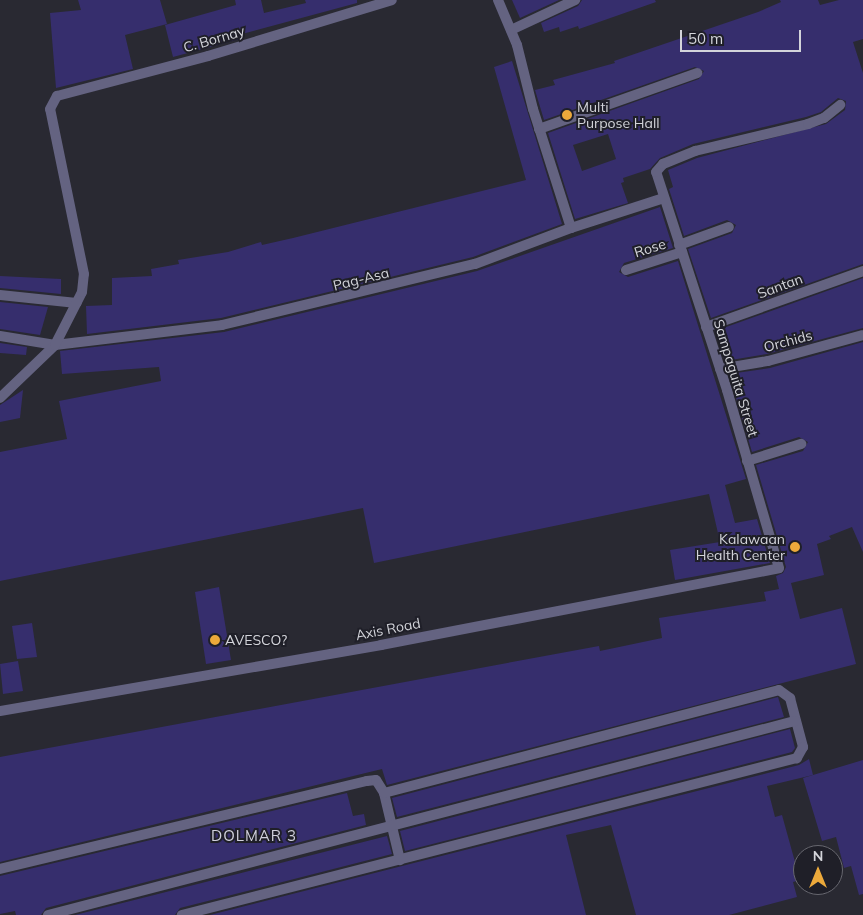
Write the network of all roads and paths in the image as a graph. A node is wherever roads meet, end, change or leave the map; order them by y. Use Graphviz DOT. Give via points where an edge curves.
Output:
graph roads {
  1 [pos="392,0"];
  2 [pos="498,0"];
  3 [pos="575,0"];
  4 [pos="511,30"];
  5 [pos="697,73"];
  6 [pos="840,106"];
  7 [pos="540,129"];
  8 [pos="664,198"];
  9 [pos="729,227"];
  10 [pos="572,228"];
  11 [pos="680,249"];
  12 [pos="626,270"];
  13 [pos="863,271"];
  14 [pos="0,295"];
  15 [pos="78,303"];
  16 [pos="706,327"];
  17 [pos="863,335"];
  18 [pos="0,336"];
  19 [pos="55,345"];
  20 [pos="720,369"];
  21 [pos="0,398"];
  22 [pos="801,444"];
  23 [pos="747,461"];
  24 [pos="779,568"];
  25 [pos="0,711"];
  26 [pos="795,721"];
  27 [pos="384,793"];
  28 [pos="390,826"];
  29 [pos="400,860"];
  30 [pos="0,870"];
  31 [pos="48,915"];
  32 [pos="182,915"];
  1 -- 15 [label="street, C. Bornay" via="208,56 57,96 50,109 84,274"];
  2 -- 4 [label="street"];
  3 -- 4 [label="street"];
  4 -- 7 [label="street"];
  5 -- 7 [label="street"];
  6 -- 8 [label="street, Sampaguita Street" via="816,121 762,137 738,139 664,164 656,172"];
  7 -- 10 [label="street"];
  8 -- 10 [label="street, Pag-Asa"];
  8 -- 11 [label="street, Sampaguita Street"];
  9 -- 11 [label="street, Rose"];
  10 -- 19 [label="street, Pag-Asa" via="474,264 297,309 222,325"];
  11 -- 12 [label="street, Rose"];
  11 -- 16 [label="street, Sampaguita Street"];
  13 -- 16 [label="street, Santan"];
  14 -- 15 [label="street"];
  15 -- 19 [label="street"];
  16 -- 20 [label="street, Sampaguita Street"];
  17 -- 20 [label="street, Orchids" via="768,361"];
  18 -- 19 [label="street, Pag-Asa"];
  19 -- 21 [label="street"];
  20 -- 23 [label="street, Sampaguita Street"];
  22 -- 23 [label="street"];
  23 -- 24 [label="street, Sampaguita Street"];
  24 -- 25 [label="street, Axis Road" via="381,645"];
  26 -- 27 [label="street" via="790,698 778,690"];
  26 -- 28 [label="street"];
  26 -- 29 [label="street" via="803,748 797,758"];
  27 -- 28 [label="street"];
  27 -- 30 [label="street" via="376,780 367,780"];
  28 -- 29 [label="street"];
  28 -- 31 [label="street"];
  29 -- 32 [label="street"];
}
